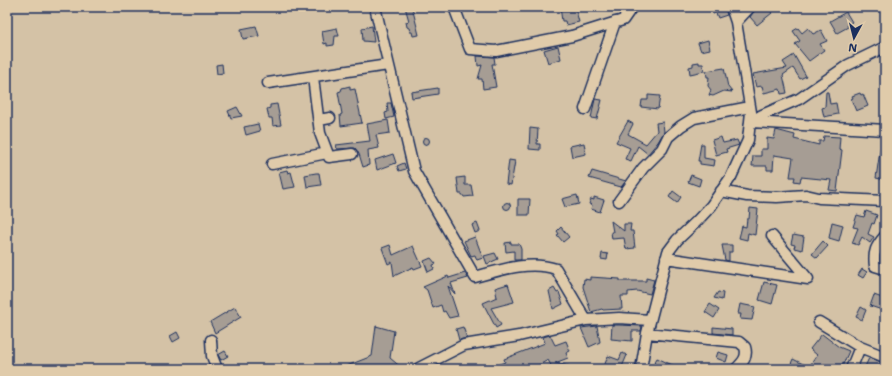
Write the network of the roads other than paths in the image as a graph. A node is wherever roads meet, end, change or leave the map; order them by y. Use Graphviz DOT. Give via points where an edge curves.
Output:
graph roads {
  1 [pos="375,7"];
  2 [pos="454,7"];
  3 [pos="632,7"];
  4 [pos="732,7"];
  5 [pos="750,7"];
  6 [pos="615,22"];
  7 [pos="736,22"];
  8 [pos="885,47"];
  9 [pos="388,65"];
  10 [pos="313,77"];
  11 [pos="268,83"];
  12 [pos="585,109"];
  13 [pos="751,113"];
  14 [pos="330,118"];
  15 [pos="319,120"];
  16 [pos="885,130"];
  17 [pos="352,154"];
  18 [pos="328,155"];
  19 [pos="272,164"];
  20 [pos="721,191"];
  21 [pos="619,201"];
  22 [pos="885,201"];
  23 [pos="772,236"];
  24 [pos="885,236"];
  25 [pos="666,258"];
  26 [pos="885,269"];
  27 [pos="586,320"];
  28 [pos="650,320"];
  29 [pos="819,322"];
  30 [pos="647,333"];
  31 [pos="211,340"];
  32 [pos="860,347"];
  33 [pos="885,357"];
  34 [pos="419,368"];
  35 [pos="217,369"];
  36 [pos="641,369"];
  37 [pos="736,369"];
  38 [pos="851,369"];
  1 -- 9 [label="street"];
  2 -- 6 [label="street" via="470,50 496,52 572,36"];
  3 -- 6 [label="street" via="623,20"];
  4 -- 7 [label="street"];
  5 -- 7 [label="street"];
  6 -- 12 [label="street"];
  7 -- 13 [label="street"];
  8 -- 13 [label="street" via="848,65 799,99 762,115"];
  9 -- 10 [label="street"];
  9 -- 27 [label="street" via="414,171 475,278 519,267 556,269"];
  10 -- 11 [label="street"];
  10 -- 15 [label="street"];
  13 -- 16 [label="street"];
  13 -- 20 [label="street" via="748,140 731,177"];
  13 -- 21 [label="street" via="694,118 681,126 668,137 662,149 642,168"];
  14 -- 15 [label="street"];
  15 -- 18 [label="street" via="320,133"];
  17 -- 18 [label="street"];
  18 -- 19 [label="street"];
  20 -- 22 [label="street" via="748,196 806,195 819,198"];
  20 -- 25 [label="street" via="696,222 677,240"];
  23 -- 25 [label="street" via="808,279"];
  24 -- 26 [label="street" via="876,245 873,254 874,266"];
  25 -- 28 [label="street"];
  27 -- 28 [label="street"];
  27 -- 34 [label="street" via="519,336 464,345"];
  28 -- 30 [label="street"];
  29 -- 32 [label="street"];
  30 -- 36 [label="street"];
  30 -- 37 [label="street" via="739,342 745,347 747,354"];
  31 -- 35 [label="street" via="212,356"];
  32 -- 33 [label="street"];
  32 -- 38 [label="street"];
}
